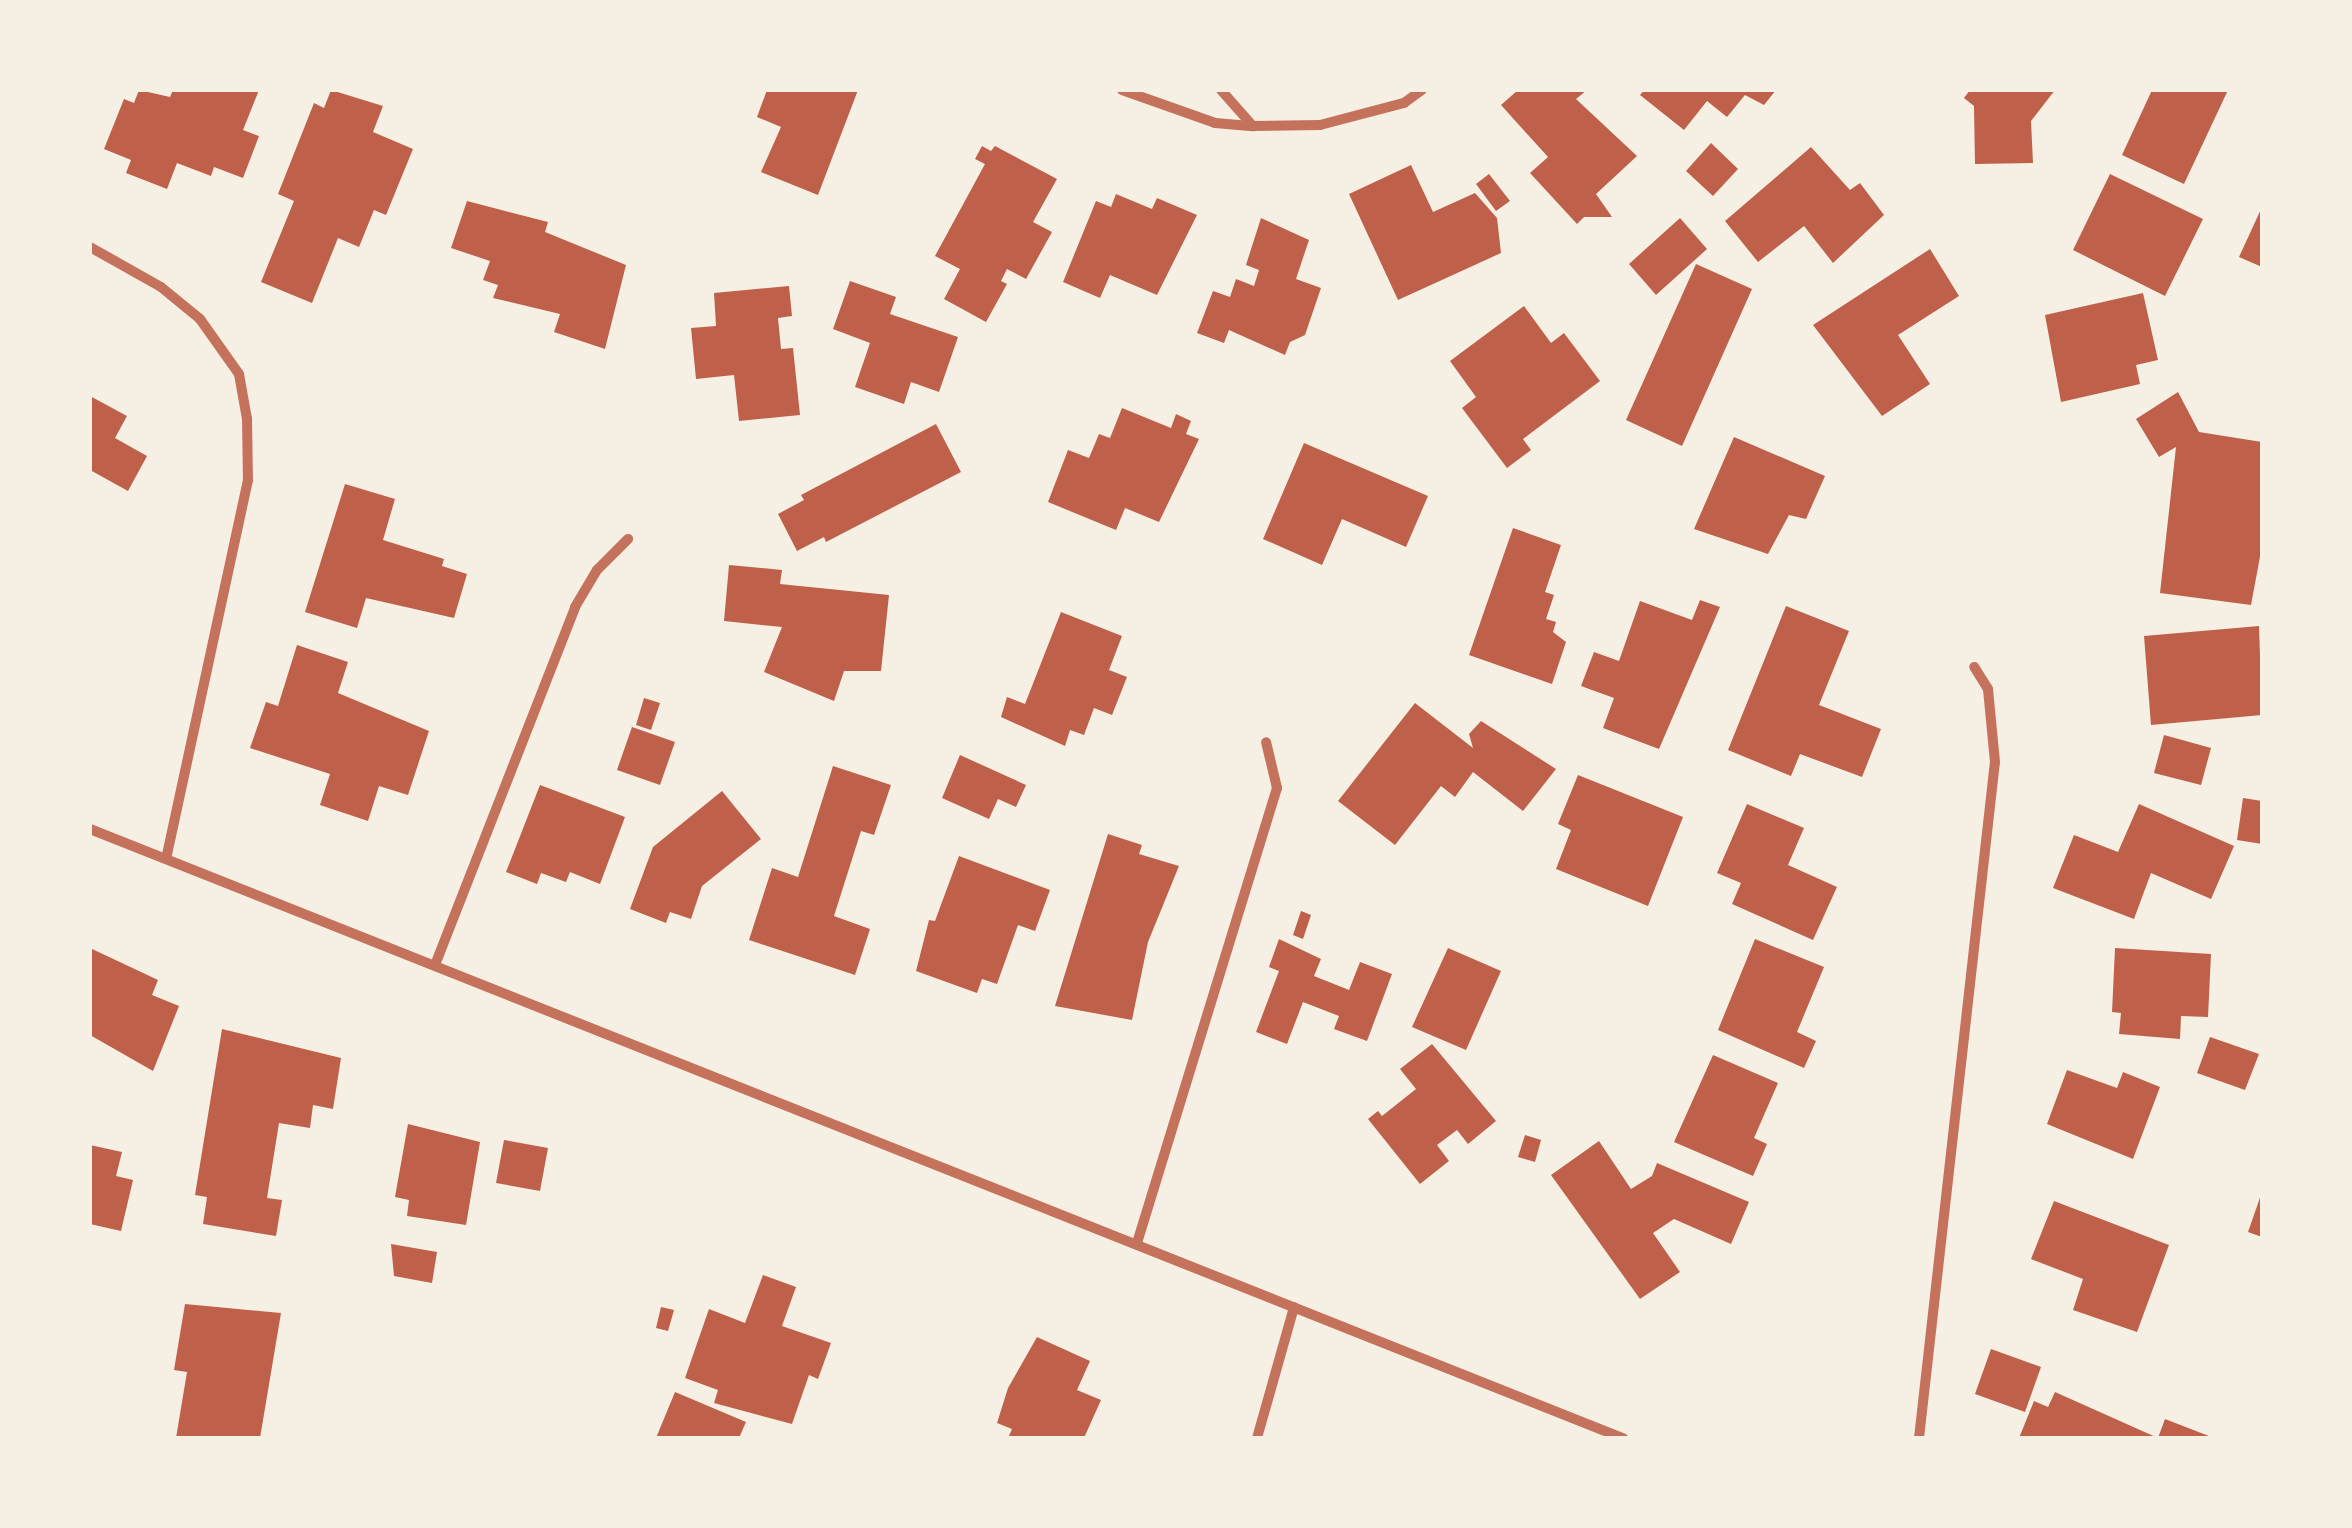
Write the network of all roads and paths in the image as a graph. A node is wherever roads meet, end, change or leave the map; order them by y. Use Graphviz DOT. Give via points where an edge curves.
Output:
graph roads {
  1 [pos="1122,90"];
  2 [pos="1221,90"];
  3 [pos="1422,90"];
  4 [pos="1253,126"];
  5 [pos="90,247"];
  6 [pos="628,539"];
  7 [pos="1974,666"];
  8 [pos="1266,742"];
  9 [pos="90,829"];
  10 [pos="166,858"];
  11 [pos="435,965"];
  12 [pos="1137,1243"];
  13 [pos="1294,1307"];
  14 [pos="1257,1438"];
  15 [pos="1622,1438"];
  16 [pos="1919,1438"];
  1 -- 4 [label="street" via="1215,123"];
  2 -- 4 [label="street"];
  3 -- 4 [label="street" via="1404,103 1320,125"];
  5 -- 10 [label="street" via="161,287 200,319 238,374 248,418 248,480"];
  6 -- 11 [label="street" via="597,570 575,607"];
  7 -- 16 [label="street" via="1988,689 1995,762"];
  8 -- 12 [label="street" via="1276,788"];
  9 -- 10 [label="street"];
  10 -- 11 [label="street"];
  11 -- 12 [label="street"];
  12 -- 13 [label="street"];
  13 -- 14 [label="street"];
  13 -- 15 [label="street"];
}
